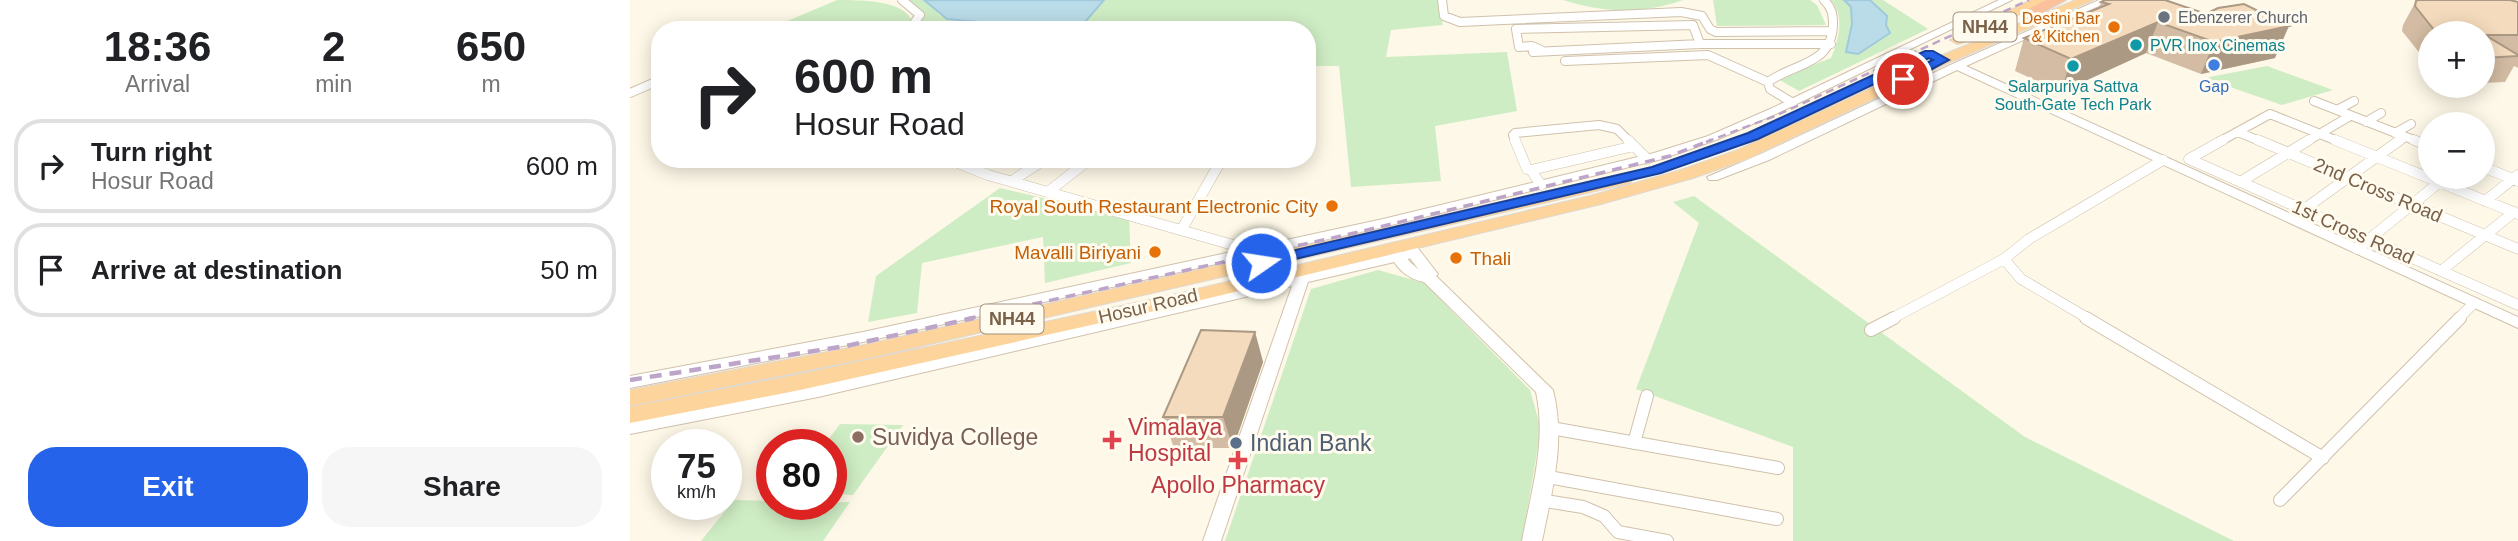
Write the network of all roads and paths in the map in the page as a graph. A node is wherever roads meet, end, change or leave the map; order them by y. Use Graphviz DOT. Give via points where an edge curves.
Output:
graph roads {
  1 [pos="902,0"];
  2 [pos="1442,0"];
  3 [pos="1824,0"];
  4 [pos="2007,0"];
  5 [pos="2040,0"];
  6 [pos="2059,0"];
  7 [pos="2087,0"];
  8 [pos="2107,0"];
  9 [pos="916,21"];
  10 [pos="2041,22"];
  11 [pos="1832,31"];
  12 [pos="1700,44"];
  13 [pos="1830,44"];
  14 [pos="1544,51"];
  15 [pos="1533,52"];
  16 [pos="1936,57"];
  17 [pos="1564,61"];
  18 [pos="1958,66"];
  19 [pos="1768,82"];
  20 [pos="651,84"];
  21 [pos="630,93"];
  22 [pos="2314,101"];
  23 [pos="2354,101"];
  24 [pos="1793,103"];
  25 [pos="2337,110"];
  26 [pos="2381,113"];
  27 [pos="2350,116"];
  28 [pos="2366,122"];
  29 [pos="2411,124"];
  30 [pos="2238,132"];
  31 [pos="2319,134"];
  32 [pos="2400,135"];
  33 [pos="2418,142"];
  34 [pos="1634,146"];
  35 [pos="2288,153"];
  36 [pos="2376,157"];
  37 [pos="1647,159"];
  38 [pos="2163,160"];
  39 [pos="974,168"];
  40 [pos="1032,168"];
  41 [pos="1079,168"];
  42 [pos="1217,168"];
  43 [pos="1535,169"];
  44 [pos="2418,171"];
  45 [pos="2495,171"];
  46 [pos="1707,173"];
  47 [pos="2348,178"];
  48 [pos="2516,178"];
  49 [pos="1012,181"];
  50 [pos="2240,182"];
  51 [pos="1546,184"];
  52 [pos="2430,189"];
  53 [pos="2462,189"];
  54 [pos="1048,192"];
  55 [pos="2485,201"];
  56 [pos="2412,205"];
  57 [pos="2303,210"];
  58 [pos="2516,213"];
  59 [pos="1182,229"];
  60 [pos="2485,236"];
  61 [pos="2369,239"];
  62 [pos="2357,249"];
  63 [pos="2518,249"];
  64 [pos="1254,251"];
  65 [pos="1404,251"];
  66 [pos="2004,259"];
  67 [pos="2441,271"];
  68 [pos="1301,276"];
  69 [pos="2517,302"];
  70 [pos="2474,303"];
  71 [pos="1155,310"];
  72 [pos="2518,323"];
  73 [pos="1871,330"];
  74 [pos="630,382"];
  75 [pos="1647,396"];
  76 [pos="630,398"];
  77 [pos="630,415"];
  78 [pos="630,428"];
  79 [pos="1551,428"];
  80 [pos="1634,443"];
  81 [pos="2323,458"];
  82 [pos="1778,468"];
  83 [pos="1543,476"];
  84 [pos="1539,500"];
  85 [pos="2280,500"];
  86 [pos="1777,519"];
  87 [pos="1212,541"];
  88 [pos="1532,541"];
  89 [pos="1667,541"];
  1 -- 9 [label="street" via="920,15"];
  2 -- 11 [label="street" via="1444,16 1460,22 1681,12 1702,16 1716,32"];
  3 -- 11 [label="street" via="1833,9"];
  4 -- 24 [label="street"];
  5 -- 16 [label="highway, Hosur Road / NH44"];
  6 -- 10 [label="highway" via="2033,12"];
  7 -- 10 [label="highway, Hosur Road / NH44"];
  8 -- 10 [label="street"];
  10 -- 16 [label="highway, Hosur Road / NH44"];
  10 -- 18 [label="street"];
  11 -- 13 [label="street"];
  12 -- 13 [label="street"];
  12 -- 14 [label="street"];
  12 -- 14 [label="street" via="1693,24 1516,29 1518,47"];
  13 -- 19 [label="street" via="1814,62"];
  14 -- 15 [label="street"];
  16 -- 46 [label="highway, Hosur Road / NH44"];
  16 -- 76 [label="highway, Hosur Road / NH44" via="1708,154 1616,181 869,351"];
  17 -- 19 [label="street" via="1709,55"];
  18 -- 38 [label="street"];
  18 -- 46 [label="street" via="1765,158"];
  19 -- 24 [label="street" via="1770,89"];
  20 -- 21 [label="street"];
  22 -- 25 [label="street"];
  23 -- 25 [label="street"];
  24 -- 37 [label="street" via="1712,138"];
  25 -- 27 [label="street"];
  26 -- 28 [label="street"];
  27 -- 28 [label="street"];
  27 -- 31 [label="street"];
  28 -- 32 [label="street"];
  29 -- 32 [label="street"];
  30 -- 31 [label="street" via="2270,114"];
  30 -- 35 [label="street, 2nd Cross Road"];
  30 -- 50 [label="street, 1st Cross Road" via="2189,159"];
  31 -- 35 [label="street"];
  31 -- 36 [label="street"];
  32 -- 33 [label="street"];
  32 -- 36 [label="street"];
  34 -- 37 [label="street"];
  34 -- 43 [label="street"];
  34 -- 43 [label="street" via="1617,129 1605,126 1515,133 1527,169"];
  35 -- 47 [label="street, 2nd Cross Road"];
  35 -- 50 [label="street"];
  36 -- 44 [label="street"];
  36 -- 47 [label="street"];
  37 -- 51 [label="street"];
  38 -- 62 [label="street"];
  38 -- 66 [label="street" via="2029,239"];
  39 -- 49 [label="street"];
  40 -- 49 [label="street"];
  41 -- 54 [label="street"];
  42 -- 59 [label="street"];
  43 -- 51 [label="street"];
  45 -- 48 [label="street"];
  46 -- 65 [label="highway, Hosur Road / NH44"];
  47 -- 56 [label="street, 2nd Cross Road"];
  47 -- 57 [label="street"];
  48 -- 55 [label="street"];
  49 -- 54 [label="street"];
  50 -- 57 [label="street, 1st Cross Road"];
  51 -- 64 [label="street"];
  52 -- 56 [label="street"];
  53 -- 55 [label="street"];
  54 -- 59 [label="street"];
  55 -- 58 [label="street"];
  56 -- 60 [label="street, 2nd Cross Road"];
  56 -- 61 [label="street"];
  57 -- 61 [label="street, 1st Cross Road"];
  58 -- 60 [label="street"];
  59 -- 64 [label="street"];
  60 -- 63 [label="street, 2nd Cross Road"];
  60 -- 67 [label="street"];
  61 -- 62 [label="street"];
  61 -- 67 [label="street, 1st Cross Road"];
  62 -- 70 [label="street"];
  64 -- 74 [label="street" via="863,337"];
  65 -- 68 [label="highway, Hosur Road / NH44"];
  65 -- 79 [label="main road" via="1544,390"];
  66 -- 73 [label="street"];
  66 -- 81 [label="street" via="2021,279"];
  67 -- 69 [label="street, 1st Cross Road"];
  68 -- 71 [label="highway, Hosur Road / NH44"];
  68 -- 87 [label="street"];
  70 -- 72 [label="street"];
  70 -- 81 [label="street"];
  71 -- 77 [label="highway, Hosur Road / NH44"];
  71 -- 78 [label="street" via="818,391"];
  75 -- 80 [label="street"];
  79 -- 80 [label="street"];
  79 -- 83 [label="main road"];
  80 -- 82 [label="street"];
  81 -- 85 [label="street"];
  83 -- 84 [label="main road"];
  83 -- 86 [label="street"];
  84 -- 88 [label="main road"];
  84 -- 89 [label="street" via="1598,512 1613,521 1618,532"];
}
